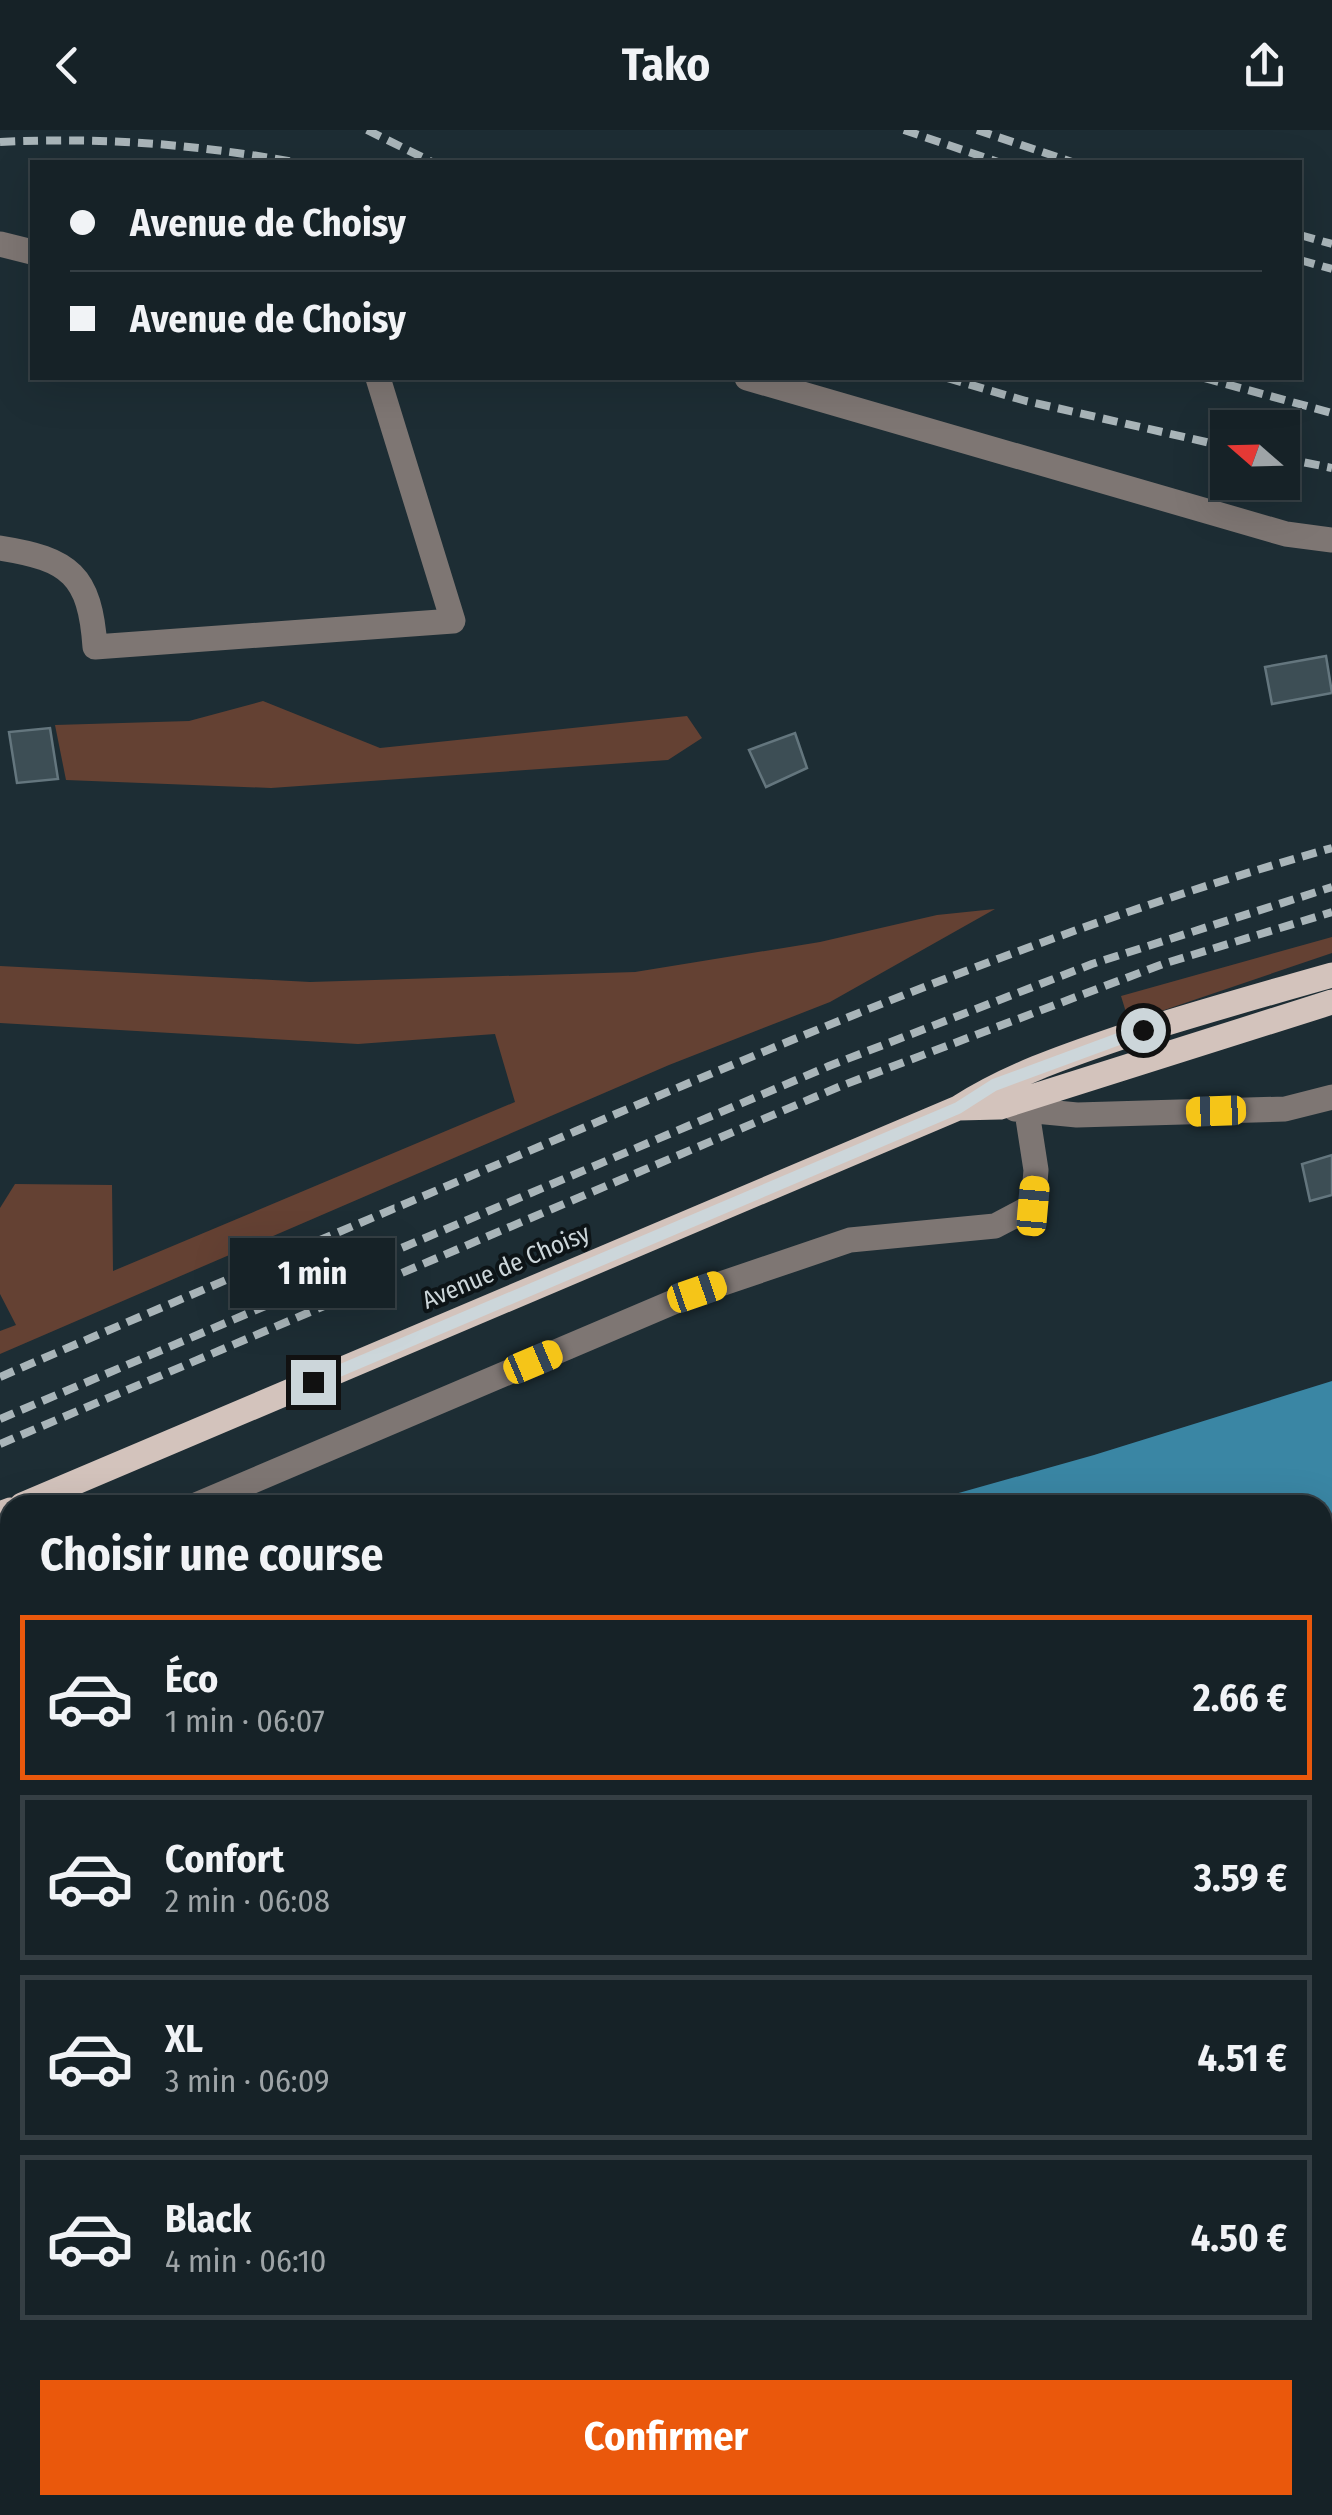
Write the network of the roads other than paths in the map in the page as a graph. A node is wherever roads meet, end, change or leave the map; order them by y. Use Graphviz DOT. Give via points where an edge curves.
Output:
graph roads {
  1 [pos="0,244"];
  2 [pos="30,252"];
  3 [pos="379,380"];
  4 [pos="754,380"];
  5 [pos="1332,540"];
  6 [pos="0,548"];
  7 [pos="1332,975"];
  8 [pos="1332,1002"];
  9 [pos="1332,1097"];
  10 [pos="1000,1107"];
  11 [pos="958,1108"];
  12 [pos="1027,1112"];
  13 [pos="46,1495"];
  14 [pos="220,1495"];
  1 -- 2 [label="street"];
  3 -- 6 [label="street" via="453,620 94,647 91,607 72,574 49,559"];
  4 -- 5 [label="street" via="1286,534"];
  7 -- 11 [label="main road, Avenue de Choisy" via="1076,1053 994,1085"];
  8 -- 10 [label="main road, Avenue de Choisy"];
  9 -- 12 [label="street" via="1285,1109"];
  10 -- 11 [label="main road, Avenue de Choisy"];
  10 -- 12 [label="street"];
  11 -- 13 [label="main road, Avenue de Choisy"];
  12 -- 14 [label="street" via="1036,1170 1033,1206 995,1226 850,1240 697,1292"];
}
